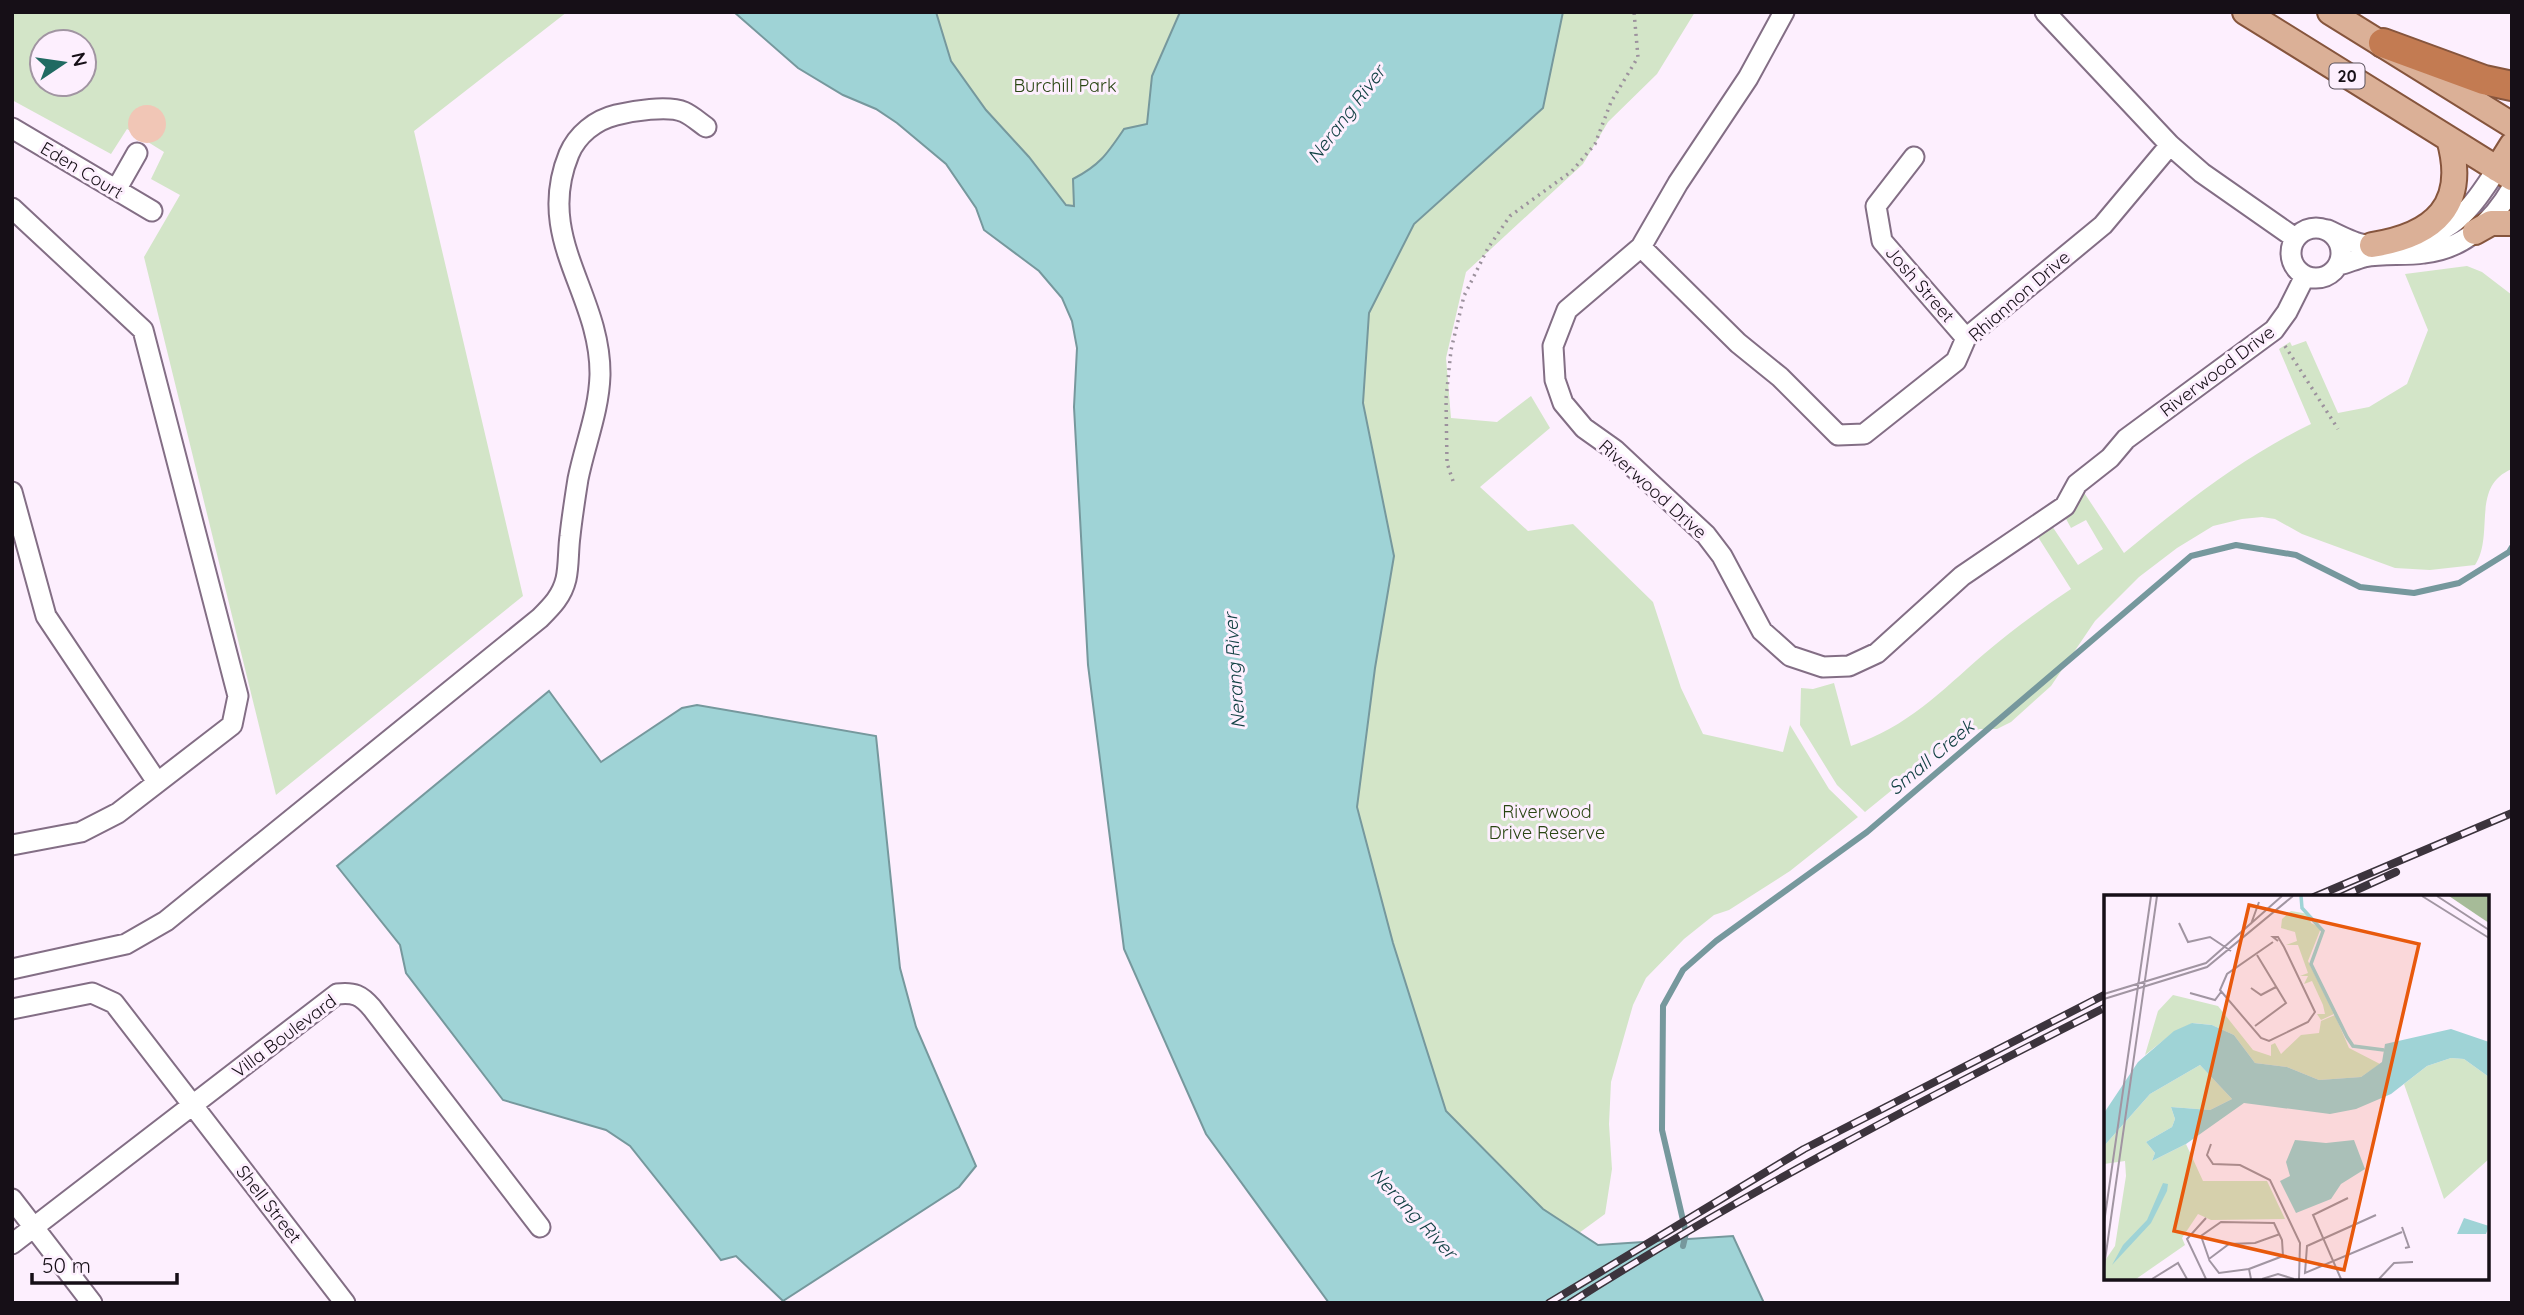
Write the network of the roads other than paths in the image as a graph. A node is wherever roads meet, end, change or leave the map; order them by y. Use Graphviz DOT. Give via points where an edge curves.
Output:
graph roads {
  1 [pos="1784,12"];
  2 [pos="2045,12"];
  3 [pos="2245,12"];
  4 [pos="2330,12"];
  5 [pos="2383,43"];
  6 [pos="2512,86"];
  7 [pos="2512,125"];
  8 [pos="706,127"];
  9 [pos="12,128"];
  10 [pos="2449,139"];
  11 [pos="2170,145"];
  12 [pos="2512,145"];
  13 [pos="137,153"];
  14 [pos="1914,157"];
  15 [pos="2507,178"];
  16 [pos="116,190"];
  17 [pos="12,208"];
  18 [pos="152,211"];
  19 [pos="2512,223"];
  20 [pos="2328,230"];
  21 [pos="2475,232"];
  22 [pos="2295,238"];
  23 [pos="2372,245"];
  24 [pos="1641,247"];
  25 [pos="2339,265"];
  26 [pos="2305,276"];
  27 [pos="1966,338"];
  28 [pos="12,492"];
  29 [pos="157,782"];
  30 [pos="12,845"];
  31 [pos="12,969"];
  32 [pos="12,1009"];
  33 [pos="193,1105"];
  34 [pos="12,1199"];
  35 [pos="34,1227"];
  36 [pos="540,1227"];
  37 [pos="12,1244"];
  38 [pos="92,1303"];
  39 [pos="345,1303"];
  1 -- 24 [label="street, Riverwood Drive" via="1748,78"];
  2 -- 11 [label="street"];
  3 -- 10 [label="main road, 20"];
  4 -- 5 [label="main road"];
  5 -- 6 [label="highway"];
  5 -- 7 [label="main road"];
  8 -- 31 [label="street" via="682,111 640,109 611,116 590,126 572,147 560,174 557,206 561,233 587,304 600,374 578,477 566,578 558,599 166,921 126,944"];
  9 -- 16 [label="street, Eden Court"];
  10 -- 15 [label="main road, 20"];
  10 -- 23 [label="main road" via="2456,179 2446,208 2406,237"];
  11 -- 22 [label="street"];
  11 -- 27 [label="street, Rhiannon Drive" via="2104,225"];
  12 -- 15 [label="main road"];
  13 -- 16 [label="street"];
  14 -- 27 [label="street, Josh Street" via="1876,206 1882,241"];
  15 -- 21 [label="street" via="2493,217"];
  15 -- 23 [label="street" via="2433,235"];
  16 -- 18 [label="street, Eden Court"];
  17 -- 29 [label="street" via="143,330 237,696 232,724"];
  19 -- 21 [label="main road" via="2491,223"];
  20 -- 22 [label="street" via="2308,229"];
  20 -- 23 [label="street" via="2357,244"];
  20 -- 25 [label="street" via="2340,246"];
  21 -- 25 [label="street" via="2437,251 2364,257"];
  22 -- 26 [label="street" via="2292,262"];
  24 -- 26 [label="street, Riverwood Drive" via="1567,310 1553,346 1555,380 1563,403 1584,428 1615,450 1706,535 1762,631 1790,656 1823,667 1849,666 1877,653 1962,576 2065,506 2077,484 2126,439 2274,330"];
  24 -- 27 [label="street, Rhiannon Drive" via="1839,435 1864,434 1956,361"];
  25 -- 26 [label="street" via="2324,278"];
  28 -- 29 [label="street" via="46,616"];
  29 -- 30 [label="street" via="118,813 81,832"];
  32 -- 33 [label="street, Shell Street" via="92,993 103,996 114,1003"];
  33 -- 35 [label="street, Villa Boulevard"];
  33 -- 36 [label="street, Villa Boulevard" via="338,994 362,996"];
  33 -- 39 [label="street, Shell Street"];
  34 -- 35 [label="street"];
  35 -- 37 [label="street, Villa Boulevard"];
  35 -- 38 [label="street"];
}
